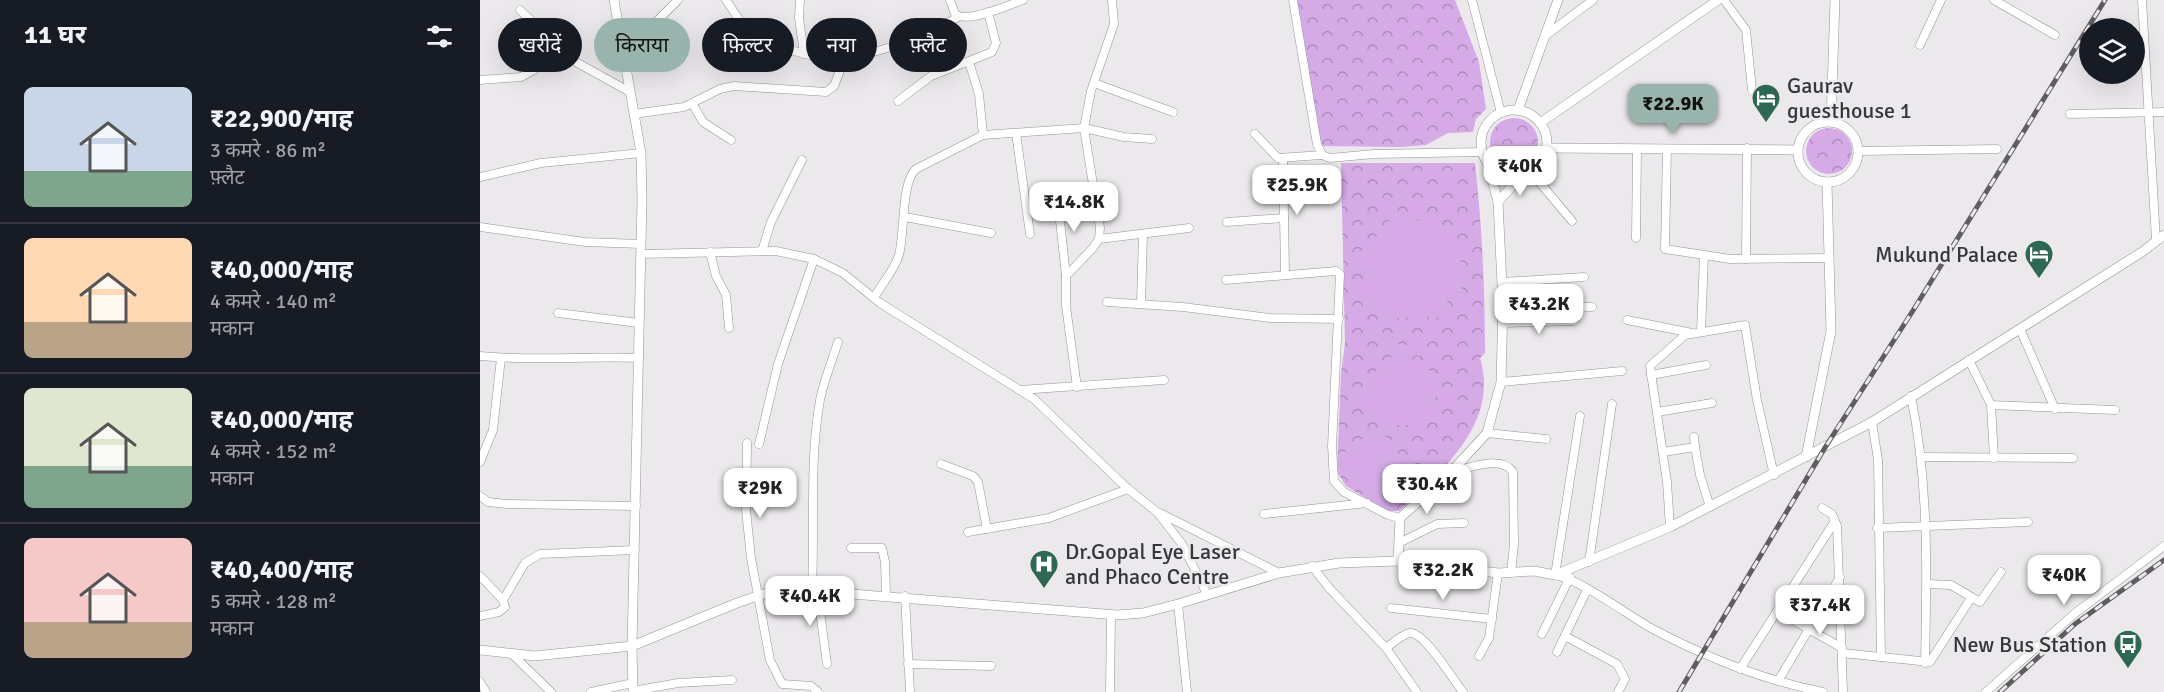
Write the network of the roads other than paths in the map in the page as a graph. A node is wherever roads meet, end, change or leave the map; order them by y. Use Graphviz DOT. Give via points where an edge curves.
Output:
graph roads {
  1 [pos="614,0"];
  2 [pos="678,0"];
  3 [pos="726,0"];
  4 [pos="800,0"];
  5 [pos="950,0"];
  6 [pos="1023,0"];
  7 [pos="1112,0"];
  8 [pos="1293,0"];
  9 [pos="1472,0"];
  10 [pos="1558,0"];
  11 [pos="1593,0"];
  12 [pos="1718,0"];
  13 [pos="1724,0"];
  14 [pos="1834,0"];
  15 [pos="1941,0"];
  16 [pos="1994,0"];
  17 [pos="2142,0"];
  18 [pos="520,10"];
  19 [pos="988,12"];
  20 [pos="958,17"];
  21 [pos="528,18"];
  22 [pos="617,18"];
  23 [pos="660,18"];
  24 [pos="2055,35"];
  25 [pos="1545,36"];
  26 [pos="1920,45"];
  27 [pos="877,51"];
  28 [pos="804,54"];
  29 [pos="969,62"];
  30 [pos="582,64"];
  31 [pos="531,72"];
  32 [pos="627,72"];
  33 [pos="841,72"];
  34 [pos="480,80"];
  35 [pos="1094,83"];
  36 [pos="1752,90"];
  37 [pos="630,92"];
  38 [pos="898,101"];
  39 [pos="692,103"];
  40 [pos="1518,110"];
  41 [pos="1173,112"];
  42 [pos="2148,112"];
  43 [pos="2164,112"];
  44 [pos="1501,113"];
  45 [pos="634,114"];
  46 [pos="2070,114"];
  47 [pos="1831,122"];
  48 [pos="1540,123"];
  49 [pos="1084,128"];
  50 [pos="1016,133"];
  51 [pos="1255,134"];
  52 [pos="983,135"];
  53 [pos="1152,139"];
  54 [pos="731,140"];
  55 [pos="1546,148"];
  56 [pos="1747,148"];
  57 [pos="1666,149"];
  58 [pos="1997,149"];
  59 [pos="1637,150"];
  60 [pos="1798,150"];
  61 [pos="1858,151"];
  62 [pos="640,153"];
  63 [pos="1322,155"];
  64 [pos="1484,157"];
  65 [pos="1283,158"];
  66 [pos="802,160"];
  67 [pos="1526,173"];
  68 [pos="480,177"];
  69 [pos="1827,182"];
  70 [pos="1057,193"];
  71 [pos="1498,202"];
  72 [pos="905,217"];
  73 [pos="1284,218"];
  74 [pos="1572,220"];
  75 [pos="1227,222"];
  76 [pos="480,227"];
  77 [pos="1189,228"];
  78 [pos="991,233"];
  79 [pos="1030,234"];
  80 [pos="1143,234"];
  81 [pos="2160,237"];
  82 [pos="1636,238"];
  83 [pos="1099,239"];
  84 [pos="641,249"];
  85 [pos="762,251"];
  86 [pos="710,252"];
  87 [pos="1704,256"];
  88 [pos="1746,258"];
  89 [pos="1829,258"];
  90 [pos="814,259"];
  91 [pos="1285,274"];
  92 [pos="1066,276"];
  93 [pos="1584,277"];
  94 [pos="1226,280"];
  95 [pos="1503,282"];
  96 [pos="875,296"];
  97 [pos="1107,302"];
  98 [pos="1141,303"];
  99 [pos="1503,305"];
  100 [pos="1592,308"];
  101 [pos="558,313"];
  102 [pos="1340,319"];
  103 [pos="1627,320"];
  104 [pos="1574,321"];
  105 [pos="639,323"];
  106 [pos="1503,323"];
  107 [pos="729,328"];
  108 [pos="2019,329"];
  109 [pos="1697,333"];
  110 [pos="838,342"];
  111 [pos="480,356"];
  112 [pos="501,358"];
  113 [pos="639,358"];
  114 [pos="1969,360"];
  115 [pos="1706,365"];
  116 [pos="1622,371"];
  117 [pos="1651,375"];
  118 [pos="1164,380"];
  119 [pos="1501,382"];
  120 [pos="1077,387"];
  121 [pos="1019,390"];
  122 [pos="1911,396"];
  123 [pos="1712,403"];
  124 [pos="1612,404"];
  125 [pos="1991,405"];
  126 [pos="2055,409"];
  127 [pos="2115,410"];
  128 [pos="1657,412"];
  129 [pos="1580,416"];
  130 [pos="1872,422"];
  131 [pos="1487,433"];
  132 [pos="1694,436"];
  133 [pos="1545,439"];
  134 [pos="747,443"];
  135 [pos="759,444"];
  136 [pos="1695,447"];
  137 [pos="1663,452"];
  138 [pos="1806,457"];
  139 [pos="1922,458"];
  140 [pos="1994,458"];
  141 [pos="2073,458"];
  142 [pos="480,462"];
  143 [pos="941,464"];
  144 [pos="1451,472"];
  145 [pos="1774,475"];
  146 [pos="1128,489"];
  147 [pos="480,496"];
  148 [pos="1368,503"];
  149 [pos="636,506"];
  150 [pos="1710,507"];
  151 [pos="1822,508"];
  152 [pos="1157,512"];
  153 [pos="1264,514"];
  154 [pos="1400,518"];
  155 [pos="1835,521"];
  156 [pos="2028,522"];
  157 [pos="1464,523"];
  158 [pos="1670,527"];
  159 [pos="1925,527"];
  160 [pos="1877,528"];
  161 [pos="987,529"];
  162 [pos="968,532"];
  163 [pos="1399,543"];
  164 [pos="2164,546"];
  165 [pos="851,548"];
  166 [pos="635,550"];
  167 [pos="1398,561"];
  168 [pos="1589,562"];
  169 [pos="1312,566"];
  170 [pos="2001,572"];
  171 [pos="1279,573"];
  172 [pos="1498,573"];
  173 [pos="1511,573"];
  174 [pos="1555,575"];
  175 [pos="480,576"];
  176 [pos="1840,577"];
  177 [pos="1570,578"];
  178 [pos="1927,584"];
  179 [pos="814,589"];
  180 [pos="1587,590"];
  181 [pos="1207,594"];
  182 [pos="759,595"];
  183 [pos="886,595"];
  184 [pos="905,596"];
  185 [pos="1971,598"];
  186 [pos="502,600"];
  187 [pos="1178,604"];
  188 [pos="1391,608"];
  189 [pos="1777,611"];
  190 [pos="1111,615"];
  191 [pos="480,616"];
  192 [pos="1492,619"];
  193 [pos="1809,629"];
  194 [pos="1542,634"];
  195 [pos="1566,636"];
  196 [pos="632,646"];
  197 [pos="1386,648"];
  198 [pos="480,650"];
  199 [pos="1842,650"];
  200 [pos="1557,652"];
  201 [pos="514,656"];
  202 [pos="1479,656"];
  203 [pos="1881,657"];
  204 [pos="1925,663"];
  205 [pos="827,664"];
  206 [pos="908,664"];
  207 [pos="991,666"];
  208 [pos="1740,669"];
  209 [pos="732,680"];
  210 [pos="1778,681"];
  211 [pos="480,682"];
  212 [pos="633,689"];
  213 [pos="659,689"];
  214 [pos="1460,691"];
  215 [pos="486,692"];
  216 [pos="550,692"];
  217 [pos="591,692"];
  218 [pos="819,692"];
  219 [pos="910,692"];
  220 [pos="1110,692"];
  221 [pos="1187,692"];
  222 [pos="1417,692"];
  223 [pos="1618,692"];
  224 [pos="1823,692"];
  225 [pos="1843,692"];
  226 [pos="1986,692"];
  1 -- 22 [label="street"];
  2 -- 23 [label="street"];
  3 -- 28 [label="street" via="738,19 759,37"];
  4 -- 28 [label="street"];
  5 -- 20 [label="street"];
  6 -- 19 [label="street"];
  7 -- 35 [label="street" via="1114,24"];
  8 -- 63 [label="street"];
  9 -- 44 [label="street"];
  10 -- 25 [label="street"];
  11 -- 25 [label="street"];
  12 -- 48 [label="street"];
  13 -- 36 [label="street" via="1746,30"];
  14 -- 47 [label="street"];
  15 -- 26 [label="street"];
  16 -- 24 [label="street"];
  17 -- 42 [label="street"];
  18 -- 21 [label="street"];
  19 -- 20 [label="street"];
  19 -- 29 [label="street" via="995,49"];
  20 -- 27 [label="street" via="927,36"];
  25 -- 40 [label="street"];
  29 -- 38 [label="street" via="930,76"];
  29 -- 52 [label="street" via="980,94"];
  30 -- 37 [label="street"];
  31 -- 34 [label="street" via="521,78"];
  32 -- 37 [label="street"];
  33 -- 39 [label="street" via="826,92 734,86"];
  35 -- 41 [label="street"];
  35 -- 49 [label="street"];
  37 -- 45 [label="street"];
  39 -- 45 [label="street"];
  39 -- 54 [label="street" via="703,122"];
  40 -- 44 [label="street"];
  40 -- 48 [label="street"];
  42 -- 43 [label="street"];
  42 -- 46 [label="street"];
  42 -- 81 [label="street"];
  44 -- 64 [label="street" via="1483,131"];
  45 -- 62 [label="street"];
  47 -- 60 [label="street" via="1821,122 1805,132"];
  47 -- 61 [label="street" via="1847,128"];
  48 -- 55 [label="street"];
  49 -- 50 [label="street"];
  49 -- 53 [label="street"];
  49 -- 83 [label="street"];
  50 -- 52 [label="street"];
  50 -- 79 [label="street"];
  51 -- 65 [label="street" via="1273,154"];
  52 -- 72 [label="street" via="912,173 905,186"];
  55 -- 59 [label="street"];
  55 -- 67 [label="street" via="1538,165"];
  56 -- 57 [label="street"];
  56 -- 60 [label="street"];
  56 -- 88 [label="street"];
  57 -- 59 [label="street"];
  57 -- 87 [label="street" via="1665,249"];
  58 -- 61 [label="street"];
  59 -- 82 [label="street"];
  60 -- 69 [label="street" via="1803,168"];
  61 -- 69 [label="street" via="1853,170"];
  62 -- 68 [label="street" via="540,163"];
  62 -- 84 [label="street"];
  63 -- 64 [label="street"];
  63 -- 65 [label="street"];
  64 -- 67 [label="street" via="1502,174"];
  64 -- 71 [label="street"];
  65 -- 73 [label="street"];
  66 -- 85 [label="street" via="771,222"];
  67 -- 71 [label="street"];
  67 -- 74 [label="street"];
  69 -- 89 [label="street"];
  70 -- 92 [label="street"];
  71 -- 95 [label="street"];
  72 -- 78 [label="street"];
  72 -- 96 [label="street" via="898,258"];
  73 -- 75 [label="street"];
  73 -- 91 [label="street"];
  76 -- 84 [label="street"];
  77 -- 80 [label="street"];
  80 -- 83 [label="street"];
  80 -- 98 [label="street"];
  81 -- 108 [label="street"];
  83 -- 92 [label="street"];
  84 -- 86 [label="street"];
  84 -- 105 [label="street"];
  85 -- 86 [label="street"];
  85 -- 90 [label="street"];
  86 -- 107 [label="street" via="726,295"];
  87 -- 88 [label="street"];
  87 -- 109 [label="street"];
  88 -- 89 [label="street"];
  89 -- 138 [label="street" via="1831,331"];
  90 -- 96 [label="street" via="843,273"];
  90 -- 135 [label="street" via="778,364"];
  91 -- 94 [label="street"];
  91 -- 102 [label="street" via="1340,274"];
  92 -- 120 [label="street"];
  93 -- 95 [label="street"];
  95 -- 99 [label="street"];
  96 -- 121 [label="street" via="880,303"];
  97 -- 98 [label="street"];
  98 -- 102 [label="street" via="1270,318"];
  99 -- 100 [label="street"];
  99 -- 106 [label="street"];
  101 -- 105 [label="street"];
  102 -- 148 [label="street" via="1332,468 1334,481 1344,492"];
  103 -- 109 [label="street"];
  104 -- 106 [label="street"];
  105 -- 113 [label="street"];
  106 -- 119 [label="street"];
  108 -- 114 [label="street"];
  108 -- 126 [label="street"];
  109 -- 117 [label="street" via="1685,335 1652,362"];
  109 -- 145 [label="street" via="1742,323 1747,327 1757,400"];
  110 -- 179 [label="street" via="825,378 812,472"];
  111 -- 112 [label="street"];
  112 -- 113 [label="street"];
  112 -- 142 [label="street" via="493,429"];
  113 -- 149 [label="street"];
  114 -- 122 [label="street"];
  114 -- 125 [label="street"];
  115 -- 117 [label="street"];
  116 -- 119 [label="street"];
  117 -- 128 [label="street"];
  118 -- 120 [label="street"];
  119 -- 131 [label="street"];
  120 -- 121 [label="street"];
  121 -- 146 [label="street" via="1077,437"];
  122 -- 130 [label="street"];
  122 -- 139 [label="street"];
  123 -- 128 [label="street"];
  124 -- 168 [label="street"];
  125 -- 126 [label="street"];
  125 -- 140 [label="street"];
  126 -- 127 [label="street"];
  128 -- 137 [label="street"];
  129 -- 174 [label="street"];
  130 -- 138 [label="street"];
  130 -- 160 [label="street" via="1878,460"];
  131 -- 133 [label="street"];
  131 -- 144 [label="street"];
  132 -- 136 [label="street"];
  134 -- 182 [label="street" via="746,510"];
  136 -- 137 [label="street"];
  136 -- 150 [label="street"];
  137 -- 158 [label="street"];
  138 -- 145 [label="street"];
  139 -- 140 [label="street"];
  139 -- 159 [label="street"];
  140 -- 141 [label="street"];
  143 -- 161 [label="street" via="973,476 978,482"];
  144 -- 154 [label="street"];
  144 -- 173 [label="street" via="1492,462 1508,465 1513,472"];
  145 -- 150 [label="street"];
  146 -- 152 [label="street"];
  146 -- 161 [label="street" via="1049,518"];
  147 -- 149 [label="street" via="496,503"];
  148 -- 153 [label="street"];
  148 -- 154 [label="street"];
  149 -- 166 [label="street"];
  150 -- 158 [label="street"];
  151 -- 155 [label="street"];
  152 -- 171 [label="street"];
  152 -- 181 [label="street" via="1182,544"];
  154 -- 163 [label="street"];
  155 -- 176 [label="street"];
  155 -- 189 [label="street"];
  156 -- 159 [label="street"];
  157 -- 163 [label="street" via="1437,524"];
  158 -- 168 [label="street"];
  159 -- 160 [label="street"];
  159 -- 178 [label="street"];
  160 -- 203 [label="street"];
  161 -- 162 [label="street"];
  163 -- 167 [label="street"];
  164 -- 226 [label="street" via="2074,614"];
  165 -- 183 [label="street" via="882,548"];
  166 -- 186 [label="street" via="540,554 525,563"];
  166 -- 196 [label="street"];
  167 -- 169 [label="street"];
  167 -- 172 [label="street"];
  168 -- 174 [label="street"];
  169 -- 171 [label="street"];
  169 -- 197 [label="street"];
  170 -- 185 [label="street" via="1980,602"];
  171 -- 181 [label="street"];
  172 -- 173 [label="street"];
  172 -- 192 [label="street"];
  173 -- 174 [label="street" via="1534,571"];
  174 -- 177 [label="street"];
  175 -- 186 [label="street"];
  176 -- 193 [label="street"];
  176 -- 199 [label="street"];
  177 -- 180 [label="street"];
  177 -- 194 [label="street"];
  178 -- 185 [label="street" via="1951,585"];
  178 -- 204 [label="street"];
  179 -- 182 [label="street"];
  179 -- 183 [label="street"];
  179 -- 205 [label="street"];
  180 -- 195 [label="street"];
  180 -- 208 [label="street" via="1651,628"];
  181 -- 187 [label="street"];
  182 -- 196 [label="street"];
  182 -- 218 [label="street" via="777,679 782,684 811,686"];
  183 -- 184 [label="street"];
  184 -- 190 [label="street"];
  184 -- 206 [label="street"];
  185 -- 204 [label="street" via="1934,658"];
  186 -- 191 [label="street" via="503,610"];
  187 -- 190 [label="street" via="1143,613"];
  187 -- 221 [label="street"];
  188 -- 192 [label="street"];
  189 -- 193 [label="street"];
  189 -- 208 [label="street"];
  190 -- 220 [label="street"];
  192 -- 202 [label="street" via="1489,638"];
  193 -- 199 [label="street"];
  193 -- 210 [label="street"];
  195 -- 200 [label="street"];
  195 -- 223 [label="street" via="1621,668 1625,679"];
  196 -- 201 [label="street"];
  196 -- 212 [label="street"];
  197 -- 214 [label="street" via="1407,633 1416,633"];
  197 -- 222 [label="street"];
  198 -- 201 [label="street"];
  199 -- 203 [label="street"];
  199 -- 225 [label="street"];
  201 -- 216 [label="street"];
  203 -- 204 [label="street"];
  206 -- 207 [label="street"];
  206 -- 219 [label="street"];
  208 -- 210 [label="street"];
  209 -- 213 [label="street" via="678,683"];
  210 -- 224 [label="street"];
  211 -- 215 [label="street"];
  212 -- 213 [label="street"];
  212 -- 217 [label="street"];
}
